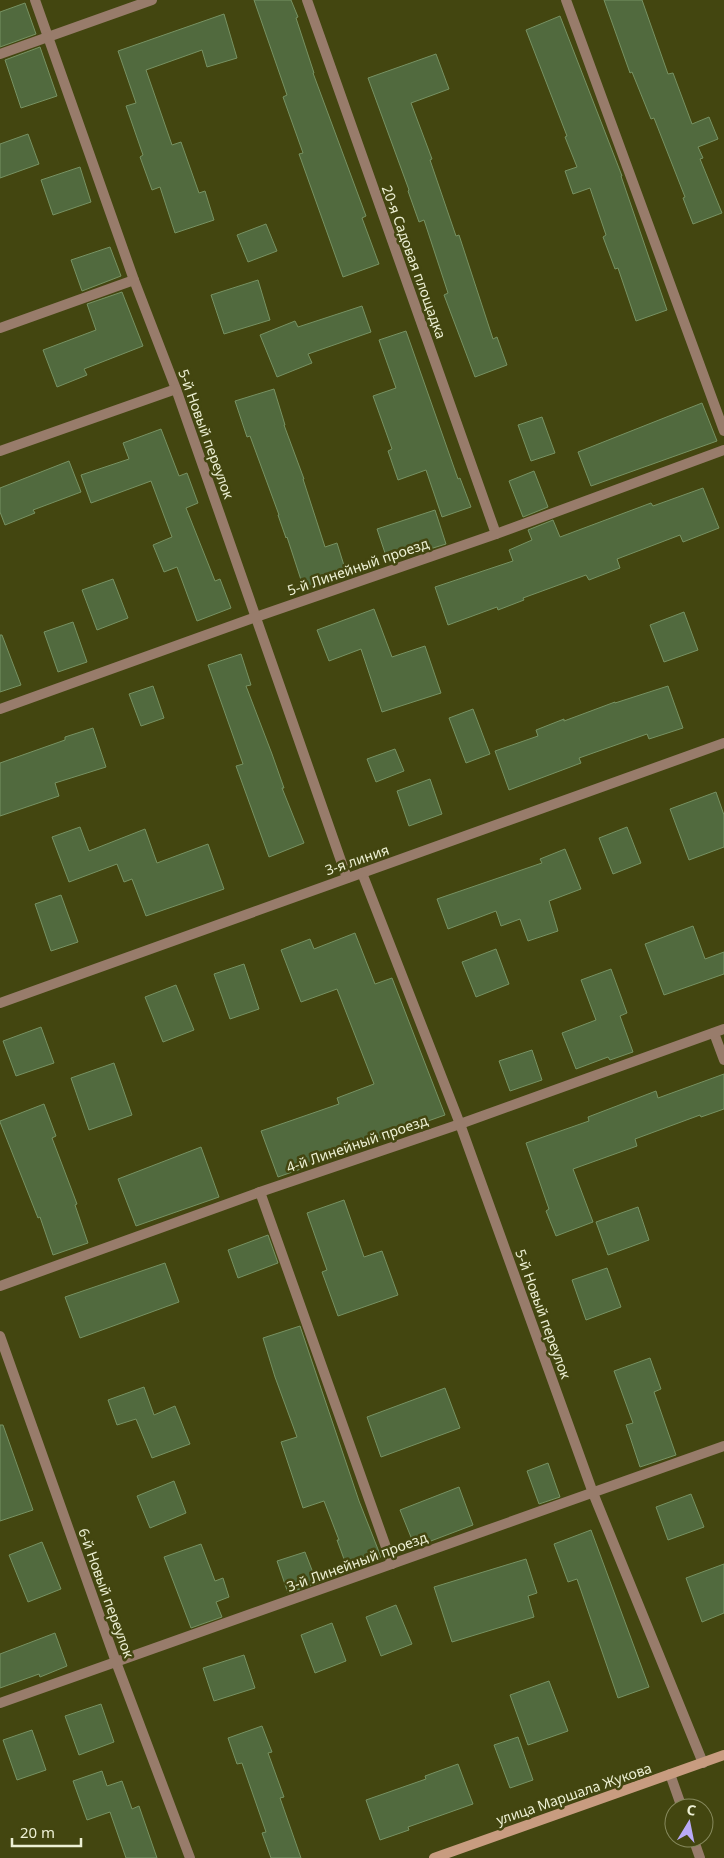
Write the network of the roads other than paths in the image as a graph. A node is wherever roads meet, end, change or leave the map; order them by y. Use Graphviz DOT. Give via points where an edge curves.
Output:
graph roads {
  1 [pos="35,0"];
  2 [pos="152,0"];
  3 [pos="306,0"];
  4 [pos="566,0"];
  5 [pos="48,37"];
  6 [pos="0,54"];
  7 [pos="134,280"];
  8 [pos="0,328"];
  9 [pos="176,389"];
  10 [pos="724,431"];
  11 [pos="724,450"];
  12 [pos="0,451"];
  13 [pos="496,534"];
  14 [pos="256,617"];
  15 [pos="0,709"];
  16 [pos="724,743"];
  17 [pos="362,874"];
  18 [pos="346,878"];
  19 [pos="0,1002"];
  20 [pos="719,1031"];
  21 [pos="724,1060"];
  22 [pos="460,1124"];
  23 [pos="260,1192"];
  24 [pos="0,1286"];
  25 [pos="0,1336"];
  26 [pos="724,1446"];
  27 [pos="593,1493"];
  28 [pos="392,1564"];
  29 [pos="116,1662"];
  30 [pos="0,1703"];
  31 [pos="724,1756"];
  32 [pos="703,1763"];
  33 [pos="670,1774"];
  34 [pos="678,1798"];
  35 [pos="190,1858"];
  36 [pos="434,1858"];
  1 -- 5 [label="street, 5-й Новый переулок"];
  2 -- 5 [label="street"];
  3 -- 13 [label="street, 20-я Садовая площадка"];
  4 -- 10 [label="street"];
  5 -- 6 [label="street"];
  5 -- 7 [label="street, 5-й Новый переулок"];
  7 -- 8 [label="street"];
  7 -- 9 [label="street, 5-й Новый переулок"];
  9 -- 12 [label="street"];
  9 -- 14 [label="street, 5-й Новый переулок"];
  11 -- 13 [label="street, 5-й Линейный проезд"];
  13 -- 14 [label="street, 5-й Линейный проезд"];
  14 -- 15 [label="street, 5-й Линейный проезд"];
  14 -- 18 [label="street, 5-й Новый переулок"];
  16 -- 17 [label="street, 3-я линия"];
  17 -- 18 [label="street, 3-я линия"];
  17 -- 22 [label="street, 5-й Новый переулок"];
  18 -- 19 [label="street, 3-я линия"];
  20 -- 21 [label="street"];
  20 -- 22 [label="street, 4-й Линейный проезд"];
  22 -- 23 [label="street, 4-й Линейный проезд"];
  22 -- 27 [label="street, 5-й Новый переулок"];
  23 -- 24 [label="street, 4-й Линейный проезд"];
  23 -- 28 [label="street"];
  25 -- 29 [label="street, 6-й Новый переулок"];
  26 -- 27 [label="street, 3-й Линейный проезд"];
  27 -- 28 [label="street, 3-й Линейный проезд"];
  27 -- 32 [label="street, 5-й Новый переулок"];
  28 -- 29 [label="street, 3-й Линейный проезд"];
  29 -- 30 [label="street, 3-й Линейный проезд"];
  29 -- 35 [label="street, 6-й Новый переулок"];
  31 -- 32 [label="main road, улица Маршала Жукова"];
  32 -- 33 [label="main road, улица Маршала Жукова"];
  33 -- 34 [label="street"];
  33 -- 36 [label="main road, улица Маршала Жукова"];
}
